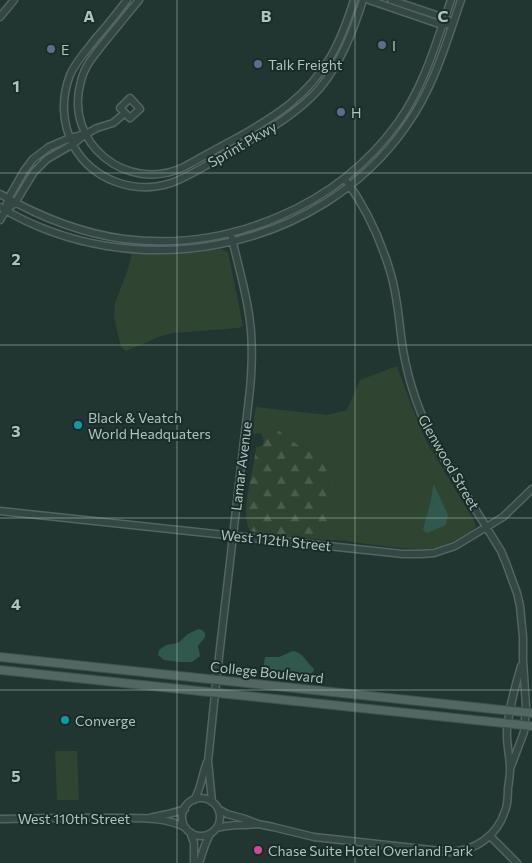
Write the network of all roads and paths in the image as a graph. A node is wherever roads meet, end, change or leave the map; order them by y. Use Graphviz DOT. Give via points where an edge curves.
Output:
graph roads {
  1 [pos="14,0"];
  2 [pos="127,0"];
  3 [pos="139,0"];
  4 [pos="354,0"];
  5 [pos="363,0"];
  6 [pos="368,0"];
  7 [pos="391,0"];
  8 [pos="451,0"];
  9 [pos="461,0"];
  10 [pos="0,17"];
  11 [pos="445,18"];
  12 [pos="453,23"];
  13 [pos="442,25"];
  14 [pos="125,113"];
  15 [pos="86,134"];
  16 [pos="70,138"];
  17 [pos="73,144"];
  18 [pos="345,179"];
  19 [pos="350,186"];
  20 [pos="0,194"];
  21 [pos="8,199"];
  22 [pos="15,203"];
  23 [pos="3,209"];
  24 [pos="0,220"];
  25 [pos="231,233"];
  26 [pos="233,242"];
  27 [pos="532,489"];
  28 [pos="0,511"];
  29 [pos="486,527"];
  30 [pos="233,536"];
  31 [pos="0,657"];
  32 [pos="523,660"];
  33 [pos="0,670"];
  34 [pos="216,680"];
  35 [pos="214,693"];
  36 [pos="510,711"];
  37 [pos="528,713"];
  38 [pos="508,723"];
  39 [pos="528,725"];
  40 [pos="208,761"];
  41 [pos="510,769"];
  42 [pos="194,800"];
  43 [pos="212,802"];
  44 [pos="185,809"];
  45 [pos="218,809"];
  46 [pos="148,818"];
  47 [pos="0,819"];
  48 [pos="258,824"];
  49 [pos="217,828"];
  50 [pos="188,830"];
  51 [pos="210,834"];
  52 [pos="490,836"];
  53 [pos="194,863"];
  54 [pos="199,863"];
  55 [pos="517,863"];
  1 -- 10 [label="street"];
  2 -- 16 [label="street, Sprint Pkwy" via="71,74 64,104"];
  3 -- 15 [label="street, Sprint Pkwy" via="92,58 82,77 78,111"];
  4 -- 15 [label="street, Sprint Pkwy" via="331,56 302,94 271,118 184,167 155,175 131,172 104,158"];
  5 -- 17 [label="street, Sprint Pkwy" via="335,67 300,108 276,126 178,180 150,187 121,184 92,168"];
  6 -- 13 [label="street"];
  7 -- 11 [label="street"];
  8 -- 11 [label="street"];
  9 -- 12 [label="street"];
  11 -- 12 [label="street"];
  11 -- 13 [label="street"];
  12 -- 13 [label="street"];
  12 -- 19 [label="street" via="436,72 407,126 386,153"];
  13 -- 18 [label="street" via="419,88 404,113 377,149"];
  14 -- 15 [label="street" via="113,123"];
  15 -- 16 [label="street"];
  15 -- 17 [label="street"];
  16 -- 17 [label="street, Sprint Pkwy"];
  16 -- 21 [label="street" via="33,159"];
  17 -- 22 [label="street" via="54,154 34,172"];
  18 -- 19 [label="street, Glenwood Street"];
  18 -- 25 [label="street" via="292,211"];
  19 -- 26 [label="street" via="297,219"];
  19 -- 29 [label="street, Glenwood Street" via="370,220 390,272 408,374 419,410 437,447"];
  20 -- 21 [label="street"];
  21 -- 22 [label="street"];
  21 -- 23 [label="street"];
  22 -- 23 [label="street"];
  22 -- 25 [label="street" via="70,226 124,239 173,241"];
  23 -- 24 [label="street"];
  23 -- 26 [label="street" via="52,232 110,246 171,250"];
  25 -- 26 [label="street, Lamar Avenue"];
  26 -- 30 [label="street, Lamar Avenue" via="250,322 252,362"];
  27 -- 29 [label="street, West 112th Street" via="503,517"];
  28 -- 30 [label="street, West 112th Street"];
  29 -- 30 [label="street, West 112th Street" via="446,549 422,554"];
  29 -- 32 [label="street, Glenwood Street" via="517,593"];
  30 -- 34 [label="street, Lamar Avenue"];
  31 -- 34 [label="main road, College Boulevard"];
  32 -- 36 [label="street, Glenwood Street"];
  32 -- 37 [label="street, Glenwood Street"];
  33 -- 35 [label="main road, College Boulevard"];
  34 -- 35 [label="street, Lamar Avenue"];
  34 -- 36 [label="main road, College Boulevard"];
  35 -- 38 [label="main road, College Boulevard"];
  35 -- 40 [label="street, Lamar Avenue"];
  36 -- 37 [label="main road, College Boulevard"];
  36 -- 38 [label="street, Glenwood Street"];
  37 -- 39 [label="street, Glenwood Street"];
  38 -- 39 [label="main road, College Boulevard"];
  38 -- 41 [label="street, Glenwood Street"];
  39 -- 41 [label="street, Glenwood Street"];
  40 -- 42 [label="street, Lamar Avenue"];
  40 -- 43 [label="street, Lamar Avenue"];
  41 -- 52 [label="street, Glenwood Street" via="505,812"];
  42 -- 43 [label="street"];
  42 -- 44 [label="street"];
  43 -- 45 [label="street"];
  44 -- 46 [label="street, West 110th Street"];
  44 -- 50 [label="street" via="182,817"];
  45 -- 48 [label="street"];
  45 -- 49 [label="street"];
  46 -- 47 [label="street, West 110th Street"];
  46 -- 50 [label="street, West 110th Street" via="175,823"];
  48 -- 49 [label="street"];
  48 -- 52 [label="street" via="328,839 450,852 476,846"];
  49 -- 51 [label="street"];
  50 -- 51 [label="street" via="199,836"];
  50 -- 53 [label="street" via="194,843"];
  51 -- 54 [label="street"];
  52 -- 55 [label="street"];
}
